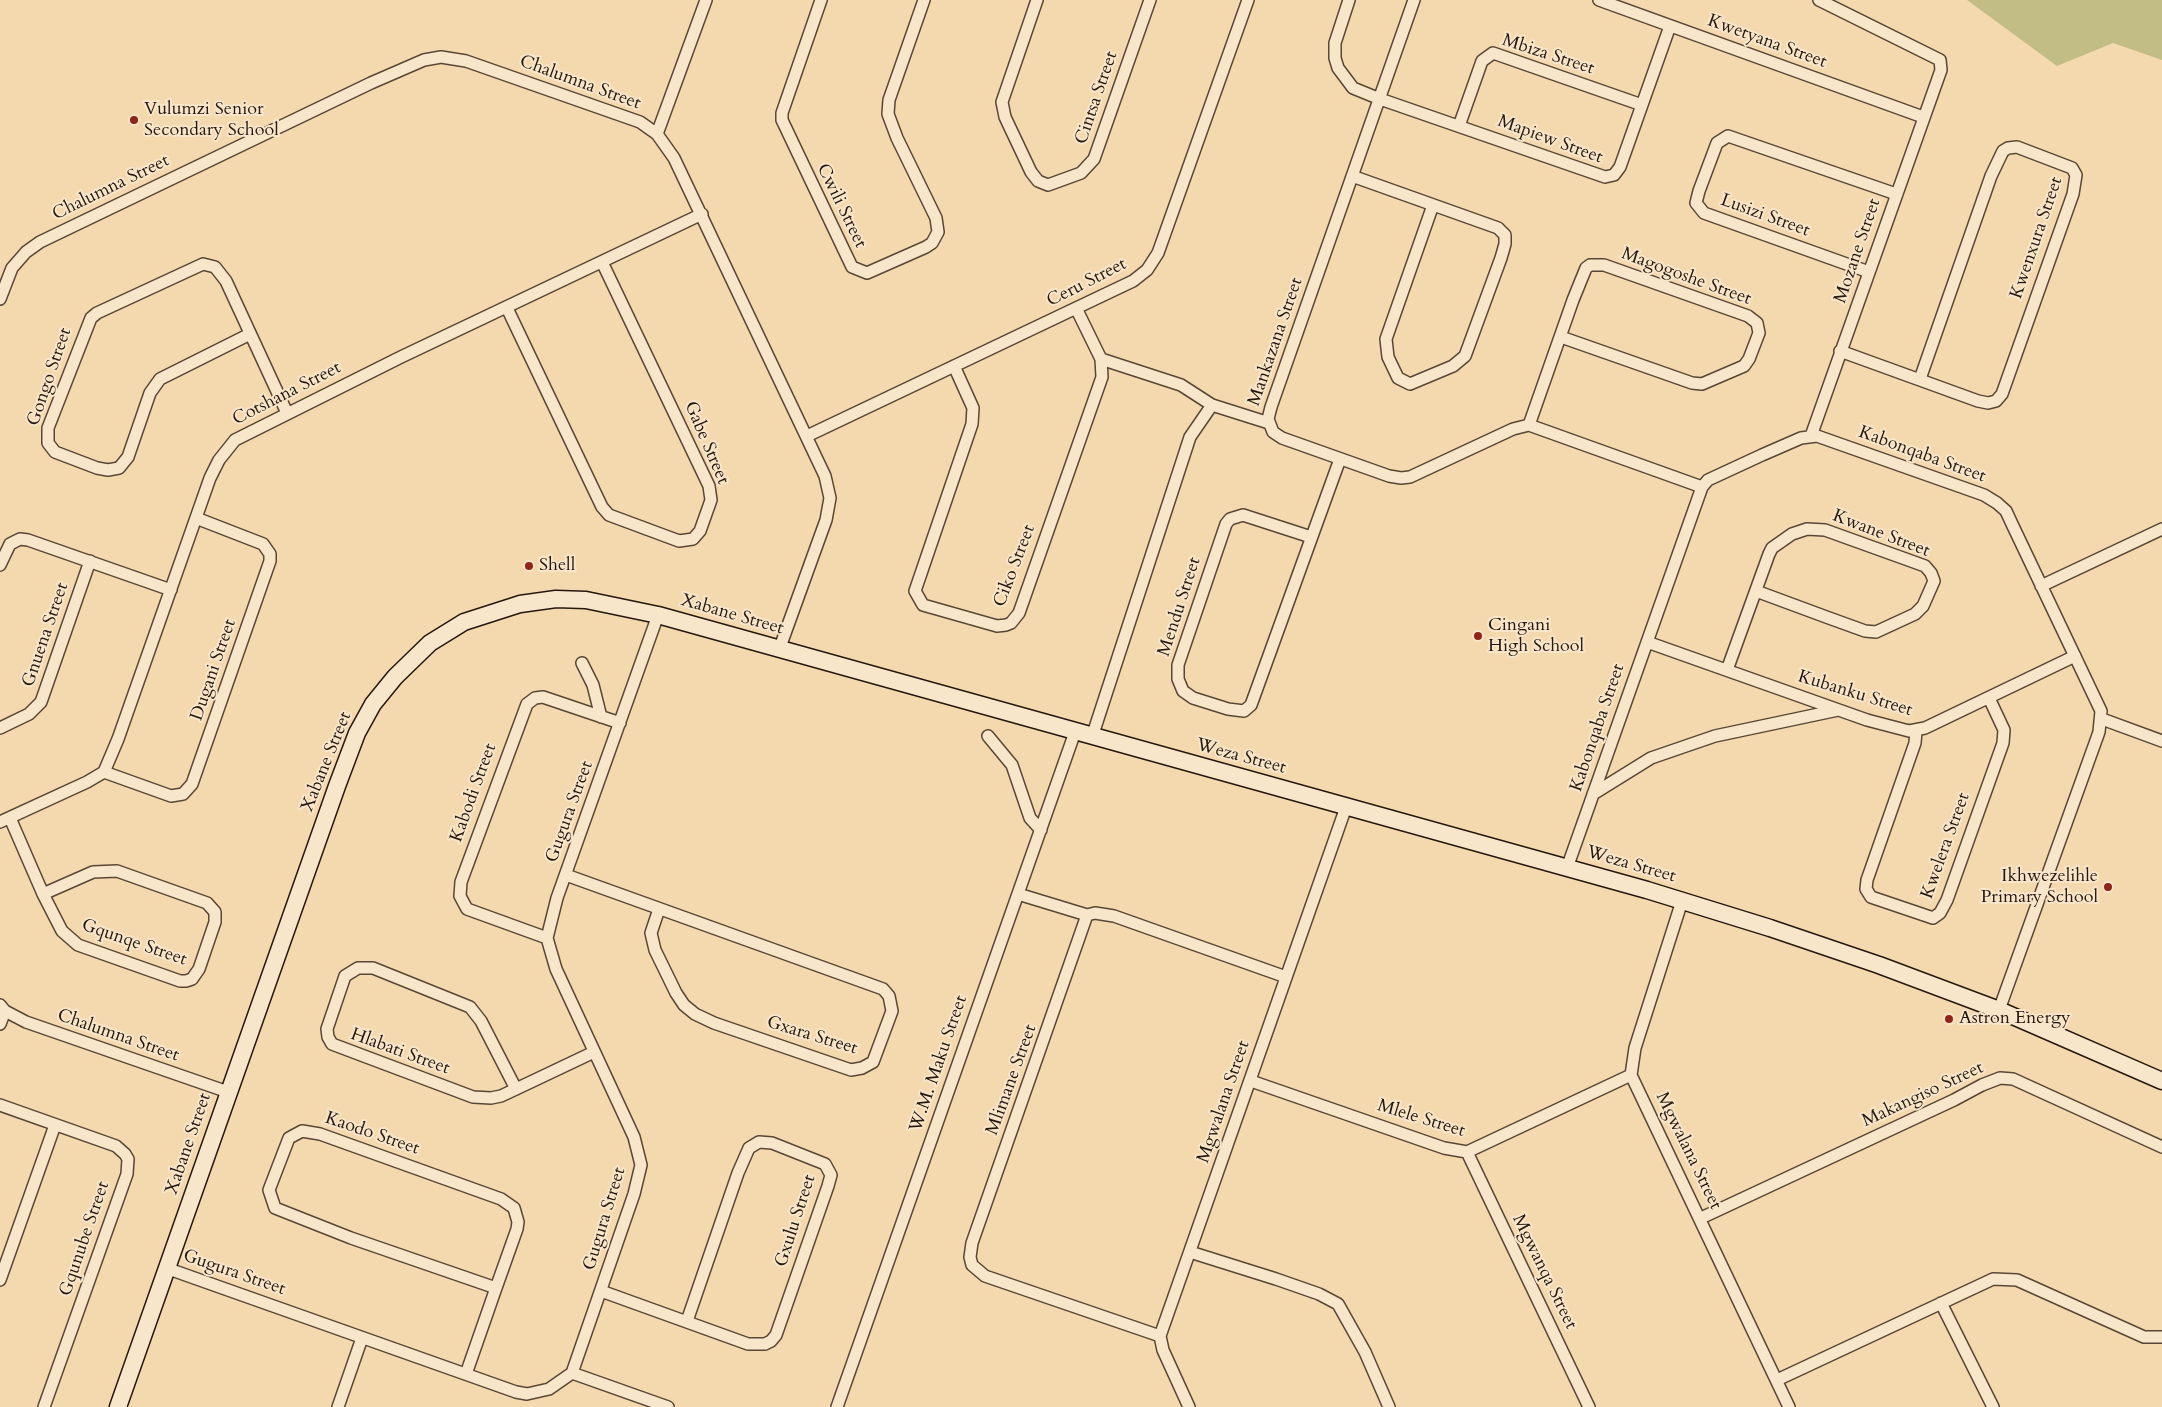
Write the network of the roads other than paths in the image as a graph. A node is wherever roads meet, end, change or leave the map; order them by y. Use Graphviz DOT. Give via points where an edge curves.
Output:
graph roads {
  1 [pos="706,0"];
  2 [pos="821,0"];
  3 [pos="924,0"];
  4 [pos="1037,0"];
  5 [pos="1150,0"];
  6 [pos="1248,0"];
  7 [pos="1349,0"];
  8 [pos="1414,0"];
  9 [pos="1599,0"];
  10 [pos="1819,0"];
  11 [pos="1670,26"];
  12 [pos="1380,99"];
  13 [pos="1642,105"];
  14 [pos="1923,117"];
  15 [pos="1459,126"];
  16 [pos="657,134"];
  17 [pos="1352,176"];
  18 [pos="1896,194"];
  19 [pos="1433,206"];
  20 [pos="702,214"];
  21 [pos="602,262"];
  22 [pos="1869,272"];
  23 [pos="0,299"];
  24 [pos="506,308"];
  25 [pos="1076,308"];
  26 [pos="250,334"];
  27 [pos="1561,337"];
  28 [pos="1840,351"];
  29 [pos="1101,359"];
  30 [pos="954,366"];
  31 [pos="1920,379"];
  32 [pos="1212,405"];
  33 [pos="287,413"];
  34 [pos="1269,422"];
  35 [pos="1529,424"];
  36 [pos="808,436"];
  37 [pos="1811,436"];
  38 [pos="1340,459"];
  39 [pos="1702,487"];
  40 [pos="196,518"];
  41 [pos="2161,532"];
  42 [pos="1312,537"];
  43 [pos="90,561"];
  44 [pos="0,565"];
  45 [pos="2041,586"];
  46 [pos="171,590"];
  47 [pos="1756,591"];
  48 [pos="658,615"];
  49 [pos="1647,642"];
  50 [pos="779,650"];
  51 [pos="2075,656"];
  52 [pos="582,663"];
  53 [pos="1727,670"];
  54 [pos="1989,698"];
  55 [pos="1838,710"];
  56 [pos="602,717"];
  57 [pos="2102,719"];
  58 [pos="620,723"];
  59 [pos="0,728"];
  60 [pos="1916,731"];
  61 [pos="1075,732"];
  62 [pos="988,736"];
  63 [pos="1092,736"];
  64 [pos="2162,741"];
  65 [pos="104,772"];
  66 [pos="1593,794"];
  67 [pos="1346,807"];
  68 [pos="5,820"];
  69 [pos="1041,830"];
  70 [pos="1567,868"];
  71 [pos="566,875"];
  72 [pos="43,894"];
  73 [pos="1018,894"];
  74 [pos="1682,901"];
  75 [pos="658,909"];
  76 [pos="1087,915"];
  77 [pos="546,938"];
  78 [pos="1286,977"];
  79 [pos="2,1008"];
  80 [pos="1999,1010"];
  81 [pos="0,1024"];
  82 [pos="594,1052"];
  83 [pos="1632,1075"];
  84 [pos="1251,1081"];
  85 [pos="2162,1081"];
  86 [pos="516,1089"];
  87 [pos="228,1092"];
  88 [pos="0,1105"];
  89 [pos="56,1125"];
  90 [pos="2162,1147"];
  91 [pos="1467,1152"];
  92 [pos="1701,1218"];
  93 [pos="1190,1252"];
  94 [pos="166,1268"];
  95 [pos="0,1280"];
  96 [pos="496,1288"];
  97 [pos="601,1291"];
  98 [pos="1941,1303"];
  99 [pos="686,1321"];
  100 [pos="1160,1336"];
  101 [pos="2162,1337"];
  102 [pos="362,1338"];
  103 [pos="572,1373"];
  104 [pos="466,1374"];
  105 [pos="1777,1380"];
  106 [pos="655,1405"];
  107 [pos="44,1407"];
  108 [pos="118,1407"];
  109 [pos="338,1407"];
  110 [pos="668,1407"];
  111 [pos="837,1407"];
  112 [pos="1189,1407"];
  113 [pos="1389,1407"];
  114 [pos="1590,1407"];
  115 [pos="1790,1407"];
  116 [pos="1993,1407"];
  1 -- 16 [label="street"];
  2 -- 3 [label="street, Cwili Street" via="782,120 852,267 867,273 926,247 938,232 936,218 888,114 889,100"];
  4 -- 5 [label="street, Cintsa Street" via="1002,102 1004,117 1031,172 1038,181 1048,185 1081,173 1094,159"];
  6 -- 25 [label="street, Ceru Street" via="1158,253 1147,270 1133,281"];
  7 -- 12 [label="street, Mapiew Street" via="1335,43 1338,68 1353,88"];
  8 -- 12 [label="street, Mankazana Street"];
  9 -- 11 [label="street, Kwetyana Street"];
  10 -- 14 [label="street, Mozane Street" via="1940,60 1938,78"];
  11 -- 13 [label="street, Mapiew Street"];
  11 -- 14 [label="street, Kwetyana Street"];
  12 -- 15 [label="street, Mapiew Street"];
  12 -- 17 [label="street, Mankazana Street"];
  13 -- 15 [label="street, Mbiza Street" via="1494,53 1482,61"];
  13 -- 15 [label="street, Mapiew Street" via="1619,171 1608,178"];
  14 -- 18 [label="street, Mozane Street"];
  16 -- 20 [label="street, Chalumna Street" via="669,148"];
  16 -- 23 [label="street, Chalumna Street" via="640,122 466,61 441,57 424,60 40,242 12,268"];
  17 -- 19 [label="street"];
  17 -- 34 [label="street, Mankazana Street" via="1271,407"];
  18 -- 22 [label="street, Mozane Street"];
  18 -- 22 [label="street, Lusizi Street" via="1728,136 1717,143 1699,191 1696,203 1704,213"];
  19 -- 19 [label="street" via="1500,229 1506,244 1465,356 1453,366 1410,384 1398,378 1388,356 1386,340"];
  20 -- 21 [label="street, Cotshana Street"];
  20 -- 36 [label="street, Chalumna Street"];
  21 -- 24 [label="street, Cotshana Street"];
  21 -- 24 [label="street, Gabe Street" via="709,486 710,500 700,531 693,539 679,541 609,515"];
  22 -- 28 [label="street, Mozane Street"];
  24 -- 33 [label="street, Cotshana Street"];
  25 -- 29 [label="street, Ciko Street"];
  25 -- 30 [label="street, Ceru Street"];
  26 -- 26 [label="street, Gongo Street" via="160,379 150,394 128,457 119,468 97,468 55,452 50,447 48,428 87,324 97,313 196,266 209,264 226,281"];
  26 -- 33 [label="street, Gongo Street"];
  27 -- 27 [label="street, Magogoshe Street" via="1586,268 1595,264 1748,316 1757,323 1759,333 1744,366 1702,384"];
  27 -- 35 [label="street, Magogoshe Street"];
  28 -- 31 [label="street, Kwenxura Street"];
  28 -- 37 [label="street, Mozane Street"];
  29 -- 30 [label="street, Ciko Street" via="1103,368 1099,388 1019,613 1011,623 997,626 923,605 915,591 972,424 973,408"];
  29 -- 32 [label="street" via="1181,385"];
  30 -- 36 [label="street, Ceru Street"];
  31 -- 31 [label="street, Kwenxura Street" via="1991,176 2003,151 2017,147 2072,168 2076,175 2073,194 1999,398 1992,403 1983,402"];
  32 -- 34 [label="street"];
  32 -- 63 [label="street" via="1190,437"];
  33 -- 40 [label="street, Cotshana Street" via="241,437 226,449 210,478"];
  34 -- 38 [label="street, Mankazana Street" via="1273,432 1282,438"];
  35 -- 38 [label="street, Mankazana Street" via="1410,477 1388,476"];
  35 -- 39 [label="street"];
  36 -- 50 [label="street, Chalumna Street" via="825,476 830,498 826,520"];
  37 -- 39 [label="street" via="1730,469 1708,480"];
  37 -- 45 [label="street, Kabonqaba Street" via="1994,500 2006,511"];
  38 -- 42 [label="street, Mendu Street"];
  39 -- 49 [label="street, Kabonqaba Street"];
  40 -- 46 [label="street, Cotshana Street"];
  40 -- 65 [label="street, Dugani Street" via="263,544 270,554 270,561 192,784 183,794 170,796"];
  41 -- 45 [label="street"];
  42 -- 42 [label="street, Mendu Street" via="1244,514 1230,519 1178,665 1182,691 1193,698 1228,709 1244,711 1252,705"];
  43 -- 44 [label="street" via="20,539 10,544"];
  43 -- 46 [label="street"];
  43 -- 59 [label="street, Gnuena Street" via="41,702 29,714"];
  45 -- 51 [label="street, Kabonqaba Street"];
  46 -- 65 [label="street, Cotshana Street"];
  47 -- 47 [label="street, Kwane Street" via="1876,632 1919,611 1934,581 1925,566 1825,530 1807,529 1792,534 1772,548"];
  47 -- 53 [label="street, Kwane Street"];
  48 -- 50 [label="street, Xabane Street"];
  48 -- 58 [label="street, Gugura Street"];
  48 -- 87 [label="street, Xabane Street" via="586,600 556,599 520,604 483,615 450,630 418,653 395,677 373,704 357,732"];
  49 -- 53 [label="street, Kubanku Street"];
  49 -- 66 [label="street, Kabonqaba Street"];
  50 -- 61 [label="street, Xabane Street"];
  51 -- 54 [label="street, Kubanku Street"];
  51 -- 57 [label="street, Kabonqaba Street" via="2098,703"];
  52 -- 56 [label="street" via="593,685"];
  53 -- 55 [label="street, Kubanku Street"];
  54 -- 60 [label="street, Kubanku Street"];
  54 -- 60 [label="street, Kwelera Street" via="2004,730 2003,743 1947,900 1933,918 1871,898 1866,888 1915,743"];
  55 -- 60 [label="street, Kubanku Street" via="1900,730"];
  55 -- 66 [label="street" via="1715,736 1651,758"];
  56 -- 58 [label="street, Kabodi Street"];
  56 -- 77 [label="street, Kabodi Street" via="544,697 526,704 461,882 460,896 467,909"];
  57 -- 64 [label="street"];
  57 -- 80 [label="street"];
  58 -- 71 [label="street, Gugura Street"];
  61 -- 63 [label="street, Weza Street"];
  61 -- 69 [label="street, W.M. Maku Street"];
  62 -- 69 [label="street" via="1012,764 1030,818"];
  63 -- 67 [label="street, Weza Street"];
  65 -- 68 [label="street"];
  66 -- 70 [label="street, Kabonqaba Street"];
  67 -- 70 [label="street, Weza Street"];
  67 -- 78 [label="street, Mgwalana Street"];
  68 -- 72 [label="street, Gqunqe Street"];
  69 -- 73 [label="street, W.M. Maku Street"];
  70 -- 74 [label="street, Weza Street"];
  71 -- 75 [label="street, Gxara Street"];
  71 -- 77 [label="street, Gugura Street"];
  72 -- 72 [label="street, Gqunqe Street" via="93,872 118,871 207,903 215,912 216,922 196,975 180,981 72,942 62,931"];
  73 -- 76 [label="street"];
  73 -- 111 [label="street, W.M. Maku Street"];
  74 -- 80 [label="street, Weza Street" via="1873,963"];
  74 -- 83 [label="street" via="1635,1048"];
  75 -- 75 [label="street, Gxara Street" via="882,989 889,996 892,1011 872,1062 852,1070 696,1014 676,993 655,950 651,932"];
  76 -- 78 [label="street" via="1114,916"];
  76 -- 100 [label="street, Mlimane Street" via="970,1256 972,1265 985,1276"];
  77 -- 82 [label="street, Gugura Street" via="556,969"];
  78 -- 84 [label="street, Mgwalana Street"];
  79 -- 81 [label="street"];
  79 -- 87 [label="street, Chalumna Street" via="26,1022"];
  80 -- 85 [label="street, Weza Street"];
  82 -- 86 [label="street, Hlabati Street"];
  82 -- 97 [label="street, Gugura Street" via="634,1137 640,1164 639,1179"];
  83 -- 91 [label="street, Mlele Street"];
  83 -- 92 [label="street, Mgwalana Street"];
  84 -- 91 [label="street, Mlele Street" via="1444,1148"];
  84 -- 93 [label="street, Mgwalana Street"];
  86 -- 86 [label="street, Hlabati Street" via="481,1021 470,1007 373,968 358,968 346,976 326,1029 332,1044 473,1097 491,1098"];
  87 -- 94 [label="street, Xabane Street"];
  88 -- 89 [label="street, Gqunube Street"];
  89 -- 95 [label="street"];
  89 -- 107 [label="street, Gqunube Street" via="116,1146 126,1154 128,1166"];
  90 -- 92 [label="street, Makangiso Street" via="2013,1079 2000,1078"];
  91 -- 114 [label="street, Mgwanqa Street"];
  92 -- 105 [label="street, Mgwalana Street"];
  93 -- 100 [label="street, Mgwalana Street"];
  93 -- 113 [label="street" via="1319,1294 1338,1304 1365,1352"];
  94 -- 102 [label="street, Gugura Street"];
  94 -- 108 [label="street, Xabane Street"];
  96 -- 96 [label="street, Kaodo Street" via="275,1208 269,1190 289,1138 302,1131 320,1134 509,1203 518,1222"];
  96 -- 104 [label="street, Kaodo Street"];
  97 -- 99 [label="street, Gxulu Street"];
  97 -- 103 [label="street, Gugura Street"];
  98 -- 101 [label="street" via="1978,1284 2007,1278 2144,1338"];
  98 -- 105 [label="street"];
  98 -- 116 [label="street"];
  99 -- 99 [label="street, Gxulu Street" via="749,1148 760,1142 772,1143 825,1164 830,1175 828,1186 776,1335 765,1344 748,1344"];
  100 -- 112 [label="street" via="1163,1350"];
  102 -- 104 [label="street, Gugura Street"];
  102 -- 109 [label="street"];
  103 -- 104 [label="street, Gugura Street" via="549,1389 527,1394"];
  103 -- 106 [label="street"];
  105 -- 115 [label="street, Mgwalana Street"];
  106 -- 110 [label="street"];
}
